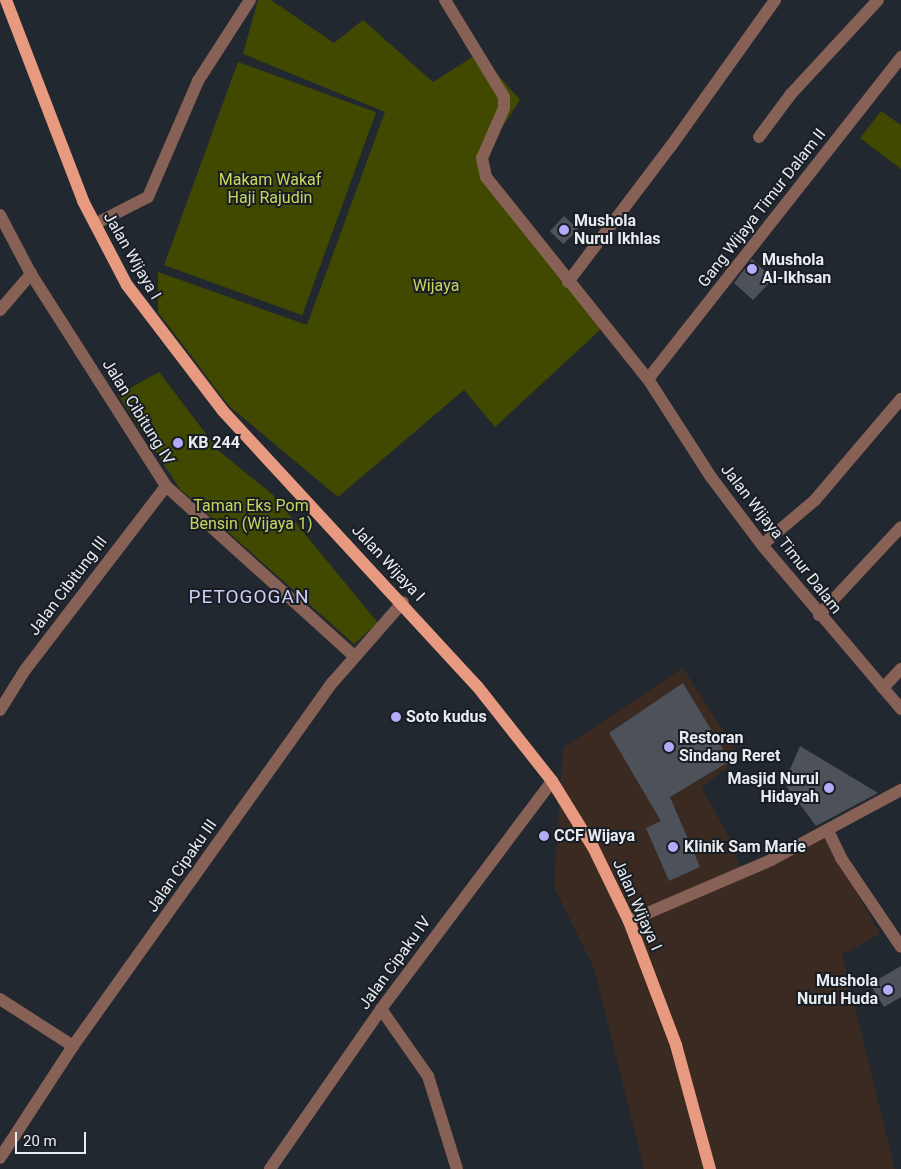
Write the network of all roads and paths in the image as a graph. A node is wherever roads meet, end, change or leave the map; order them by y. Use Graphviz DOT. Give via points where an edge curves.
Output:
graph roads {
  1 [pos="6,0"];
  2 [pos="250,0"];
  3 [pos="445,0"];
  4 [pos="775,0"];
  5 [pos="878,0"];
  6 [pos="901,58"];
  7 [pos="759,137"];
  8 [pos="0,215"];
  9 [pos="94,224"];
  10 [pos="31,274"];
  11 [pos="568,282"];
  12 [pos="0,310"];
  13 [pos="648,379"];
  14 [pos="901,399"];
  15 [pos="166,486"];
  16 [pos="901,527"];
  17 [pos="762,545"];
  18 [pos="403,602"];
  19 [pos="819,615"];
  20 [pos="352,655"];
  21 [pos="901,668"];
  22 [pos="883,688"];
  23 [pos="0,710"];
  24 [pos="901,710"];
  25 [pos="552,781"];
  26 [pos="901,790"];
  27 [pos="828,831"];
  28 [pos="629,920"];
  29 [pos="901,947"];
  30 [pos="0,999"];
  31 [pos="381,1009"];
  32 [pos="73,1046"];
  33 [pos="0,1158"];
  34 [pos="270,1169"];
  35 [pos="457,1169"];
  36 [pos="710,1169"];
  1 -- 9 [label="main road, Jalan Wijaya I"];
  2 -- 9 [label="street" via="198,81 148,197"];
  3 -- 11 [label="street, Jalan Wijaya Timur Dalam" via="504,97 504,108 482,158 486,177"];
  4 -- 11 [label="street" via="672,146"];
  5 -- 7 [label="street" via="796,87"];
  6 -- 13 [label="street, Gang Wijaya Timur Dalam II"];
  8 -- 10 [label="street, Jalan Cibitung IV"];
  9 -- 18 [label="main road, Jalan Wijaya I" via="127,285 185,366"];
  10 -- 12 [label="street"];
  10 -- 15 [label="street, Jalan Cibitung IV"];
  11 -- 13 [label="street, Jalan Wijaya Timur Dalam"];
  13 -- 17 [label="street, Jalan Wijaya Timur Dalam" via="710,477"];
  14 -- 17 [label="street" via="815,500"];
  15 -- 20 [label="street, Jalan Cibitung IV"];
  15 -- 23 [label="street, Jalan Cibitung III" via="31,662"];
  16 -- 19 [label="street"];
  17 -- 19 [label="street, Jalan Wijaya Timur Dalam"];
  18 -- 20 [label="street, Jalan Cipaku III"];
  18 -- 25 [label="main road, Jalan Wijaya I" via="477,686"];
  19 -- 22 [label="street, Jalan Wijaya Timur Dalam"];
  20 -- 32 [label="street, Jalan Cipaku III"];
  21 -- 22 [label="street"];
  22 -- 24 [label="street, Jalan Wijaya Timur Dalam"];
  25 -- 28 [label="main road, Jalan Wijaya I" via="593,847"];
  25 -- 31 [label="street, Jalan Cipaku IV"];
  26 -- 27 [label="street"];
  27 -- 28 [label="street" via="771,860"];
  27 -- 29 [label="street" via="842,858"];
  28 -- 36 [label="main road, Jalan Wijaya I" via="676,1045"];
  30 -- 32 [label="street"];
  31 -- 34 [label="street, Jalan Cipaku IV"];
  31 -- 35 [label="street" via="428,1076"];
  32 -- 33 [label="street, Jalan Cipaku III"];
}
